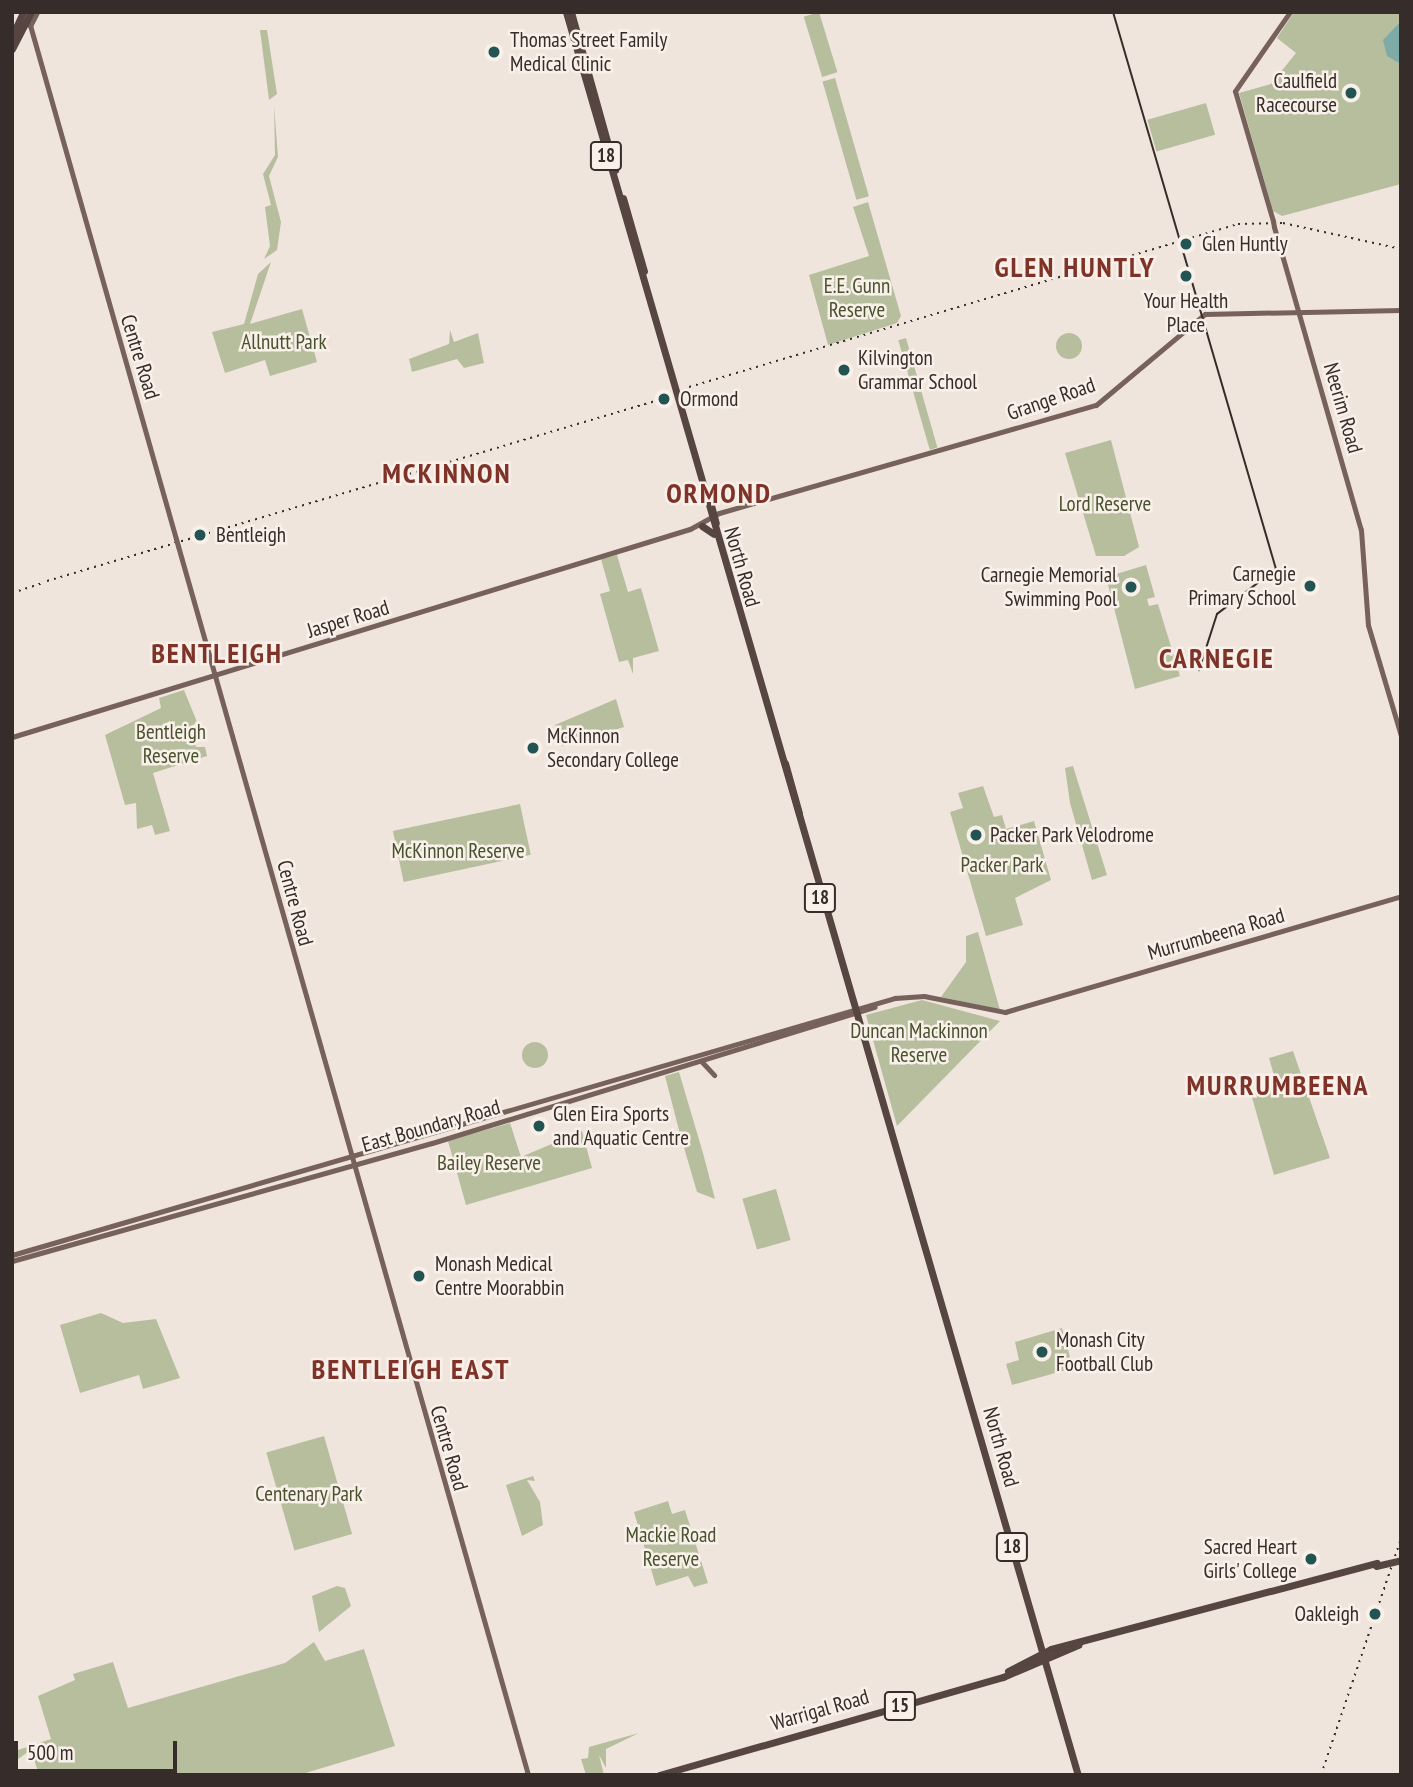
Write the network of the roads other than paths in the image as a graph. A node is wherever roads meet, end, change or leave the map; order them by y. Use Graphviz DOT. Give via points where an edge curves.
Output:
graph roads {
  1 [pos="37,12"];
  2 [pos="568,12"];
  3 [pos="1290,12"];
  4 [pos="26,16"];
  5 [pos="15,39"];
  6 [pos="32,40"];
  7 [pos="12,49"];
  8 [pos="1401,310"];
  9 [pos="1299,312"];
  10 [pos="712,518"];
  11 [pos="702,526"];
  12 [pos="693,528"];
  13 [pos="715,534"];
  14 [pos="215,678"];
  15 [pos="1401,736"];
  16 [pos="12,737"];
  17 [pos="779,750"];
  18 [pos="1401,896"];
  19 [pos="860,1008"];
  20 [pos="724,1055"];
  21 [pos="701,1062"];
  22 [pos="711,1066"];
  23 [pos="714,1075"];
  24 [pos="612,1086"];
  25 [pos="345,1145"];
  26 [pos="380,1152"];
  27 [pos="387,1156"];
  28 [pos="357,1158"];
  29 [pos="350,1164"];
  30 [pos="334,1169"];
  31 [pos="244,1192"];
  32 [pos="112,1226"];
  33 [pos="126,1228"];
  34 [pos="12,1255"];
  35 [pos="12,1261"];
  36 [pos="1401,1558"];
  37 [pos="1038,1642"];
  38 [pos="1054,1651"];
  39 [pos="1042,1655"];
  40 [pos="1030,1662"];
  41 [pos="1046,1670"];
  42 [pos="528,1775"];
  43 [pos="659,1775"];
  44 [pos="1078,1775"];
  1 -- 4 [label="main road"];
  2 -- 10 [label="highway, North Road / 18"];
  3 -- 9 [label="main road, Neerim Road" via="1235,91"];
  4 -- 5 [label="highway"];
  4 -- 6 [label="main road, Centre Road"];
  5 -- 6 [label="main road"];
  5 -- 7 [label="highway"];
  6 -- 14 [label="main road, Centre Road, bridge"];
  8 -- 9 [label="main road, Grange Road"];
  9 -- 10 [label="main road, Grange Road" via="1204,314 1096,405"];
  9 -- 15 [label="main road, Neerim Road" via="1361,530 1368,625"];
  10 -- 11 [label="main road, Jasper Road"];
  10 -- 12 [label="main road, Jasper Road"];
  10 -- 13 [label="highway, North Road / 18"];
  10 -- 17 [label="highway, North Road / 18"];
  11 -- 12 [label="main road, Jasper Road"];
  11 -- 13 [label="highway"];
  12 -- 14 [label="main road, Jasper Road"];
  13 -- 17 [label="highway, North Road / 18"];
  14 -- 16 [label="main road, Jasper Road"];
  14 -- 25 [label="main road, Centre Road"];
  17 -- 19 [label="highway, North Road / 18" via="826,913"];
  18 -- 19 [label="main road, Murrumbeena Road" via="1004,1014 920,995"];
  19 -- 20 [label="main road, East Boundary Road"];
  19 -- 24 [label="main road, East Boundary Road"];
  19 -- 37 [label="highway, North Road / 18"];
  20 -- 21 [label="main road, East Boundary Road"];
  20 -- 22 [label="main road"];
  21 -- 23 [label="main road"];
  21 -- 24 [label="main road, East Boundary Road"];
  24 -- 26 [label="main road, East Boundary Road"];
  24 -- 27 [label="main road, East Boundary Road"];
  25 -- 28 [label="main road"];
  25 -- 29 [label="main road, Centre Road"];
  26 -- 27 [label="main road"];
  26 -- 28 [label="main road, East Boundary Road"];
  27 -- 29 [label="main road, East Boundary Road"];
  28 -- 29 [label="main road, East Boundary Road"];
  29 -- 30 [label="main road, East Boundary Road"];
  29 -- 42 [label="main road, Centre Road"];
  30 -- 31 [label="main road, East Boundary Road"];
  30 -- 31 [label="main road, East Boundary Road" via="319,1169"];
  31 -- 32 [label="main road, East Boundary Road"];
  31 -- 33 [label="main road, East Boundary Road"];
  32 -- 33 [label="main road"];
  32 -- 34 [label="main road, East Boundary Road"];
  33 -- 35 [label="main road, East Boundary Road"];
  36 -- 38 [label="highway, Warrigal Road / 15, bridge" via="1323,1575"];
  37 -- 38 [label="highway"];
  37 -- 39 [label="highway, North Road / 18"];
  37 -- 40 [label="highway"];
  38 -- 39 [label="highway, Warrigal Road / 15"];
  38 -- 41 [label="highway"];
  39 -- 40 [label="highway, Warrigal Road / 15"];
  39 -- 41 [label="highway, North Road / 18"];
  40 -- 41 [label="highway"];
  40 -- 43 [label="highway, Warrigal Road / 15" via="992,1679"];
  41 -- 44 [label="highway, North Road / 18"];
}
